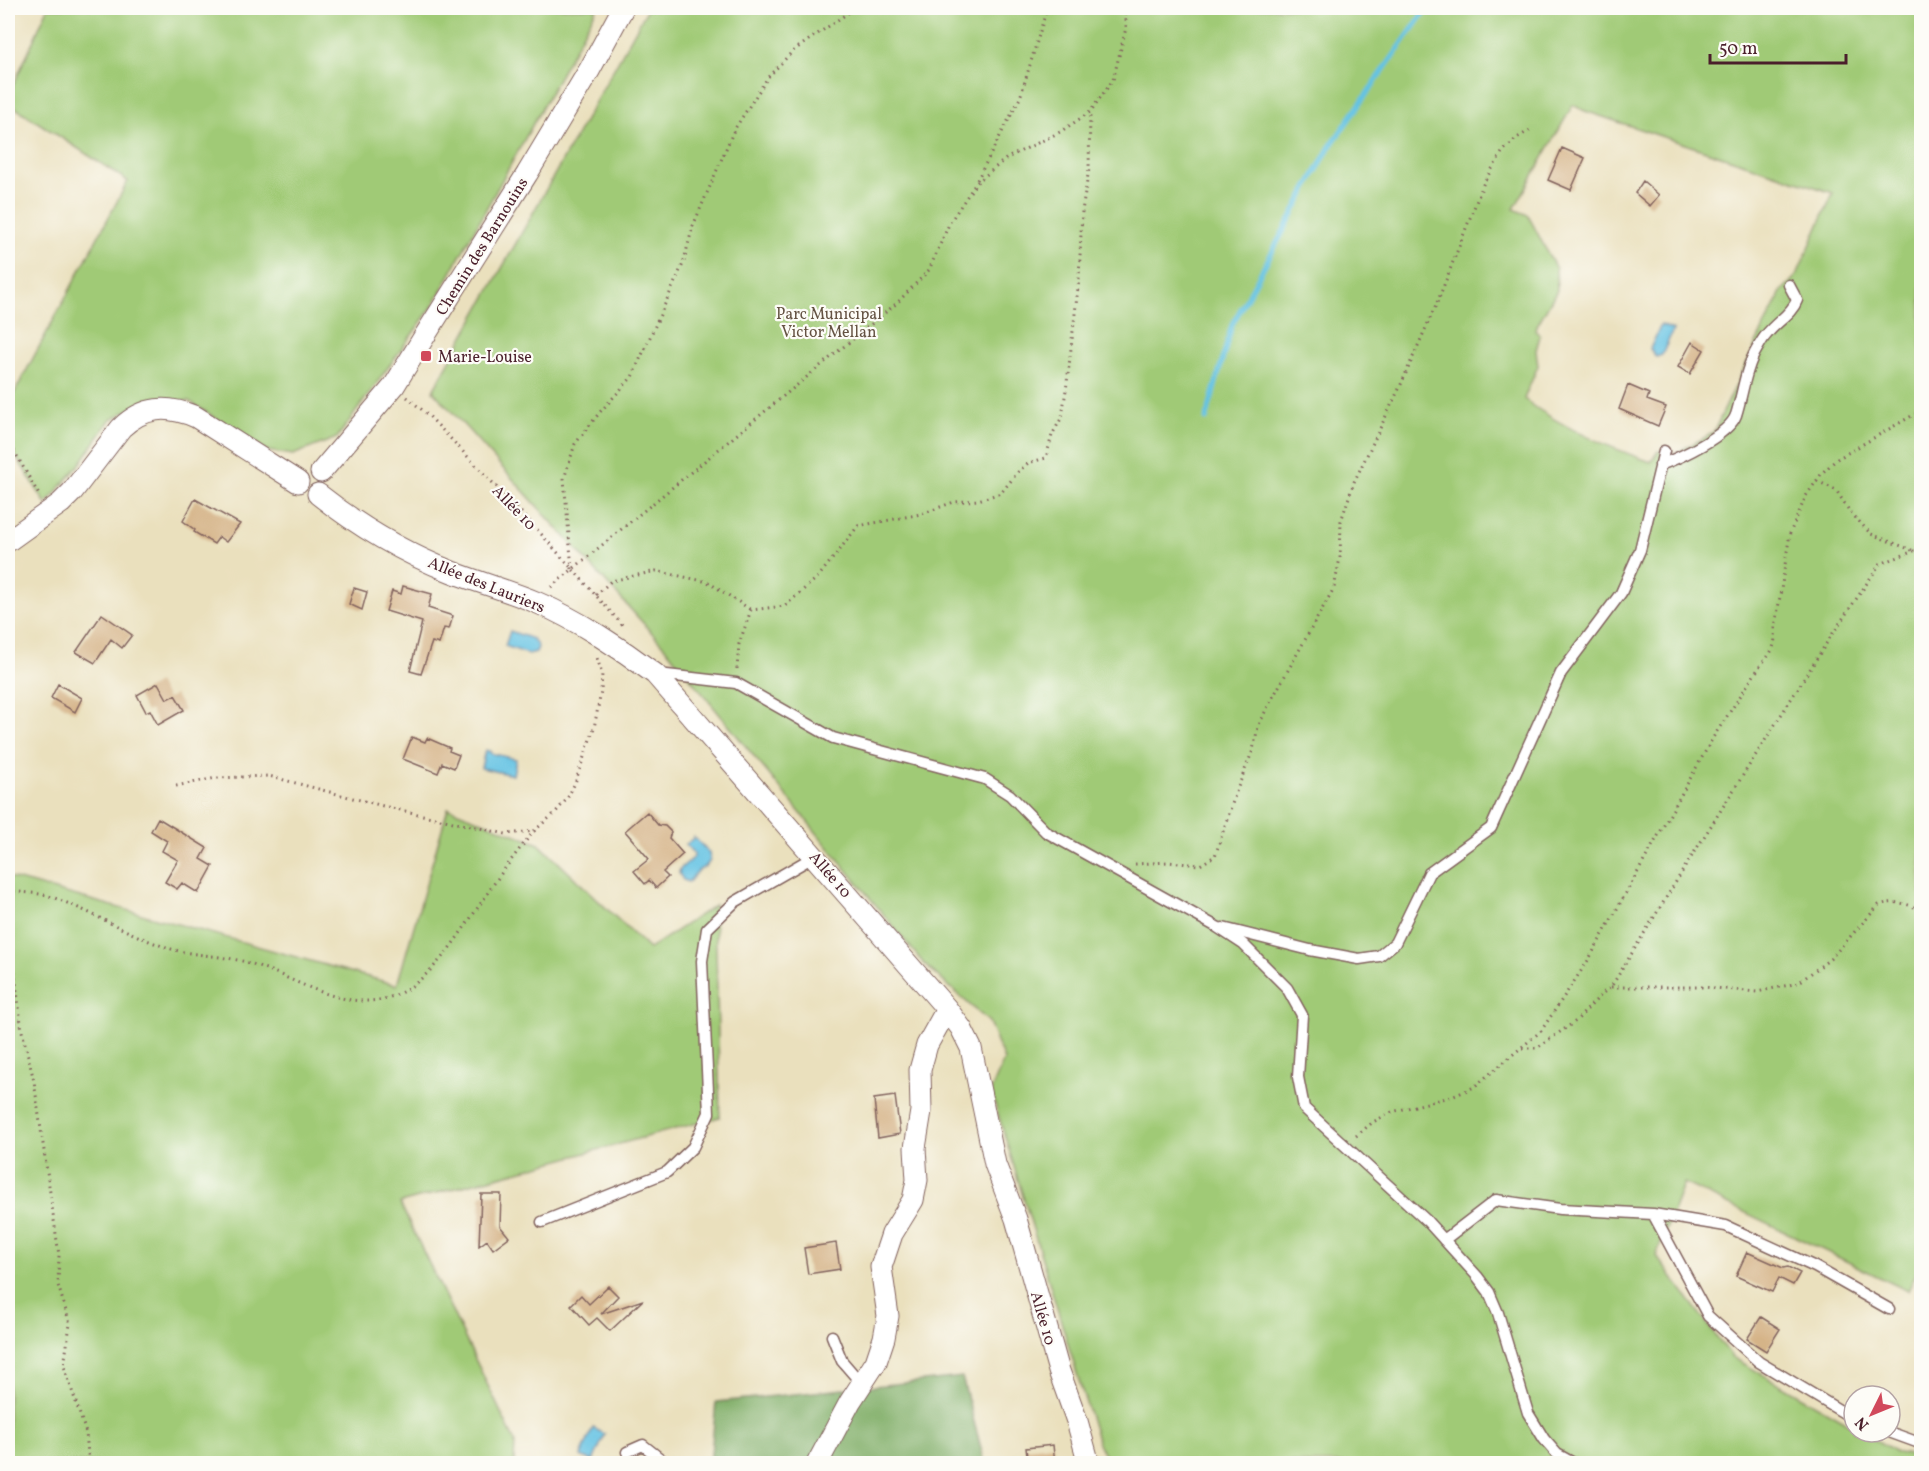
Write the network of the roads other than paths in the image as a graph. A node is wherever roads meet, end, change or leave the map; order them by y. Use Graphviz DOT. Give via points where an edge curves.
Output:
graph roads {
  1 [pos="623,8"];
  2 [pos="1789,285"];
  3 [pos="1664,451"];
  4 [pos="1660,465"];
  5 [pos="321,472"];
  6 [pos="298,482"];
  7 [pos="318,494"];
  8 [pos="8,541"];
  9 [pos="655,674"];
  10 [pos="816,856"];
  11 [pos="1217,927"];
  12 [pos="947,1009"];
  13 [pos="1653,1214"];
  14 [pos="542,1222"];
  15 [pos="1444,1240"];
  16 [pos="1890,1309"];
  17 [pos="832,1336"];
  18 [pos="861,1383"];
  19 [pos="1842,1412"];
  20 [pos="1902,1437"];
  21 [pos="1922,1444"];
  22 [pos="627,1452"];
  23 [pos="667,1464"];
  24 [pos="817,1464"];
  25 [pos="1089,1464"];
  26 [pos="1575,1464"];
  1 -- 5 [label="street, Chemin des Barnouins" via="527,174 394,386"];
  2 -- 4 [label="lane" via="1797,300 1795,306 1767,333 1754,354 1735,418 1688,454"];
  3 -- 4 [label="lane"];
  4 -- 11 [label="lane" via="1640,550 1621,593 1561,673 1491,828 1429,873 1395,943 1378,956 1359,959"];
  5 -- 6 [label="street, Chemin des Barnouins" via="305,470"];
  5 -- 7 [label="street" via="325,484"];
  6 -- 7 [label="street" via="304,494"];
  6 -- 8 [label="street" via="196,417 183,412 141,412 121,428 72,492"];
  7 -- 9 [label="street, Allée des Lauriers" via="350,519 401,547 450,571 540,603 629,654"];
  9 -- 10 [label="street, Allée 10"];
  9 -- 11 [label="lane" via="736,683 833,738 985,779 1010,795 1046,832"];
  10 -- 12 [label="street, Allée 10"];
  10 -- 14 [label="lane" via="735,902 707,929 702,961 709,1113 693,1147 667,1172"];
  11 -- 15 [label="lane" via="1243,944 1287,988 1302,1015 1298,1077 1304,1108"];
  12 -- 18 [label="street" via="927,1045 920,1070 917,1180 913,1200 892,1234 881,1267 888,1316 876,1362"];
  12 -- 25 [label="street, Allée 10" via="971,1048 994,1164 1016,1219"];
  13 -- 15 [label="lane" via="1560,1209 1496,1200"];
  13 -- 16 [label="lane" via="1726,1226"];
  13 -- 19 [label="lane" via="1708,1316 1759,1362"];
  15 -- 26 [label="lane" via="1489,1292 1528,1413 1557,1454"];
  17 -- 18 [label="lane" via="842,1361"];
  18 -- 24 [label="street"];
  20 -- 21 [label="lane"];
  22 -- 23 [label="lane" via="643,1445"];
}
